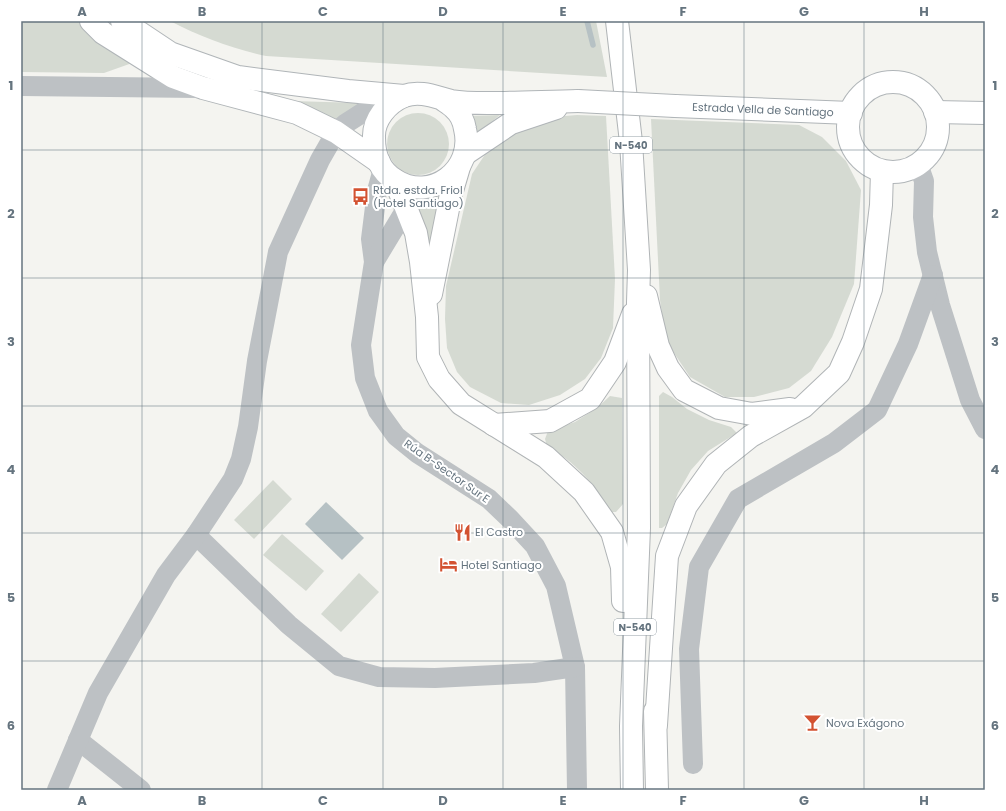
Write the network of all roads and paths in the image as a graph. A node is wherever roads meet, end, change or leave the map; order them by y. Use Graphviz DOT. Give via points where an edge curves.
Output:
graph roads {
  1 [pos="91,21"];
  2 [pos="122,21"];
  3 [pos="616,21"];
  4 [pos="21,86"];
  5 [pos="203,88"];
  6 [pos="348,91"];
  7 [pos="442,99"];
  8 [pos="398,100"];
  9 [pos="578,101"];
  10 [pos="935,112"];
  11 [pos="851,113"];
  12 [pos="985,114"];
  13 [pos="336,132"];
  14 [pos="356,146"];
  15 [pos="320,160"];
  16 [pos="462,160"];
  17 [pos="918,164"];
  18 [pos="386,170"];
  19 [pos="882,171"];
  20 [pos="428,186"];
  21 [pos="406,209"];
  22 [pos="374,262"];
  23 [pos="639,270"];
  24 [pos="933,275"];
  25 [pos="638,302"];
  26 [pos="427,317"];
  27 [pos="803,407"];
  28 [pos="494,425"];
  29 [pos="985,429"];
  30 [pos="639,528"];
  31 [pos="196,535"];
  32 [pos="575,667"];
  33 [pos="656,725"];
  34 [pos="631,726"];
  35 [pos="78,740"];
  36 [pos="693,764"];
  37 [pos="57,790"];
  38 [pos="141,790"];
  39 [pos="577,790"];
  40 [pos="632,790"];
  41 [pos="657,790"];
  1 -- 5 [label="main road" via="103,33 173,77"];
  2 -- 6 [label="main road" via="170,53 238,77"];
  3 -- 23 [label="main road, N-540" via="631,142"];
  4 -- 5 [label="street"];
  5 -- 6 [label="street" via="225,82 292,93"];
  5 -- 13 [label="main road" via="297,113"];
  6 -- 8 [label="main road"];
  7 -- 8 [label="main road" via="430,94 417,94"];
  7 -- 9 [label="main road, Estrada Vella de Santiago" via="465,103"];
  7 -- 16 [label="main road" via="455,109 464,122 467,138"];
  8 -- 13 [label="street" via="373,106"];
  8 -- 18 [label="main road" via="383,112 376,123 374,150"];
  9 -- 11 [label="main road, Estrada Vella de Santiago, bridge"];
  9 -- 16 [label="main road" via="511,123"];
  10 -- 11 [label="main road, Estrada Vella de Santiago" via="923,94 912,87 886,83 863,94 854,104"];
  10 -- 12 [label="main road"];
  10 -- 17 [label="main road, Estrada Vella de Santiago" via="938,129 936,142 929,155"];
  11 -- 19 [label="main road, Estrada Vella de Santiago" via="848,131 852,145 864,161"];
  13 -- 14 [label="main road"];
  13 -- 15 [label="street"];
  14 -- 15 [label="street" via="340,150"];
  14 -- 18 [label="main road"];
  15 -- 31 [label="street" via="278,252 241,459 233,479"];
  16 -- 20 [label="main road" via="451,176 440,183"];
  16 -- 26 [label="main road" via="451,194"];
  17 -- 19 [label="main road, Estrada Vella de Santiago" via="907,170"];
  17 -- 24 [label="street" via="924,181 923,217 927,252"];
  18 -- 20 [label="main road" via="406,185"];
  18 -- 21 [label="main road"];
  18 -- 22 [label="street, Rúa B-Sector Sur E" via="377,191 371,239"];
  19 -- 27 [label="main road" via="881,205 871,289 839,374"];
  20 -- 21 [label="street, Rúa B-Sector Sur E"];
  21 -- 22 [label="street, Rúa B-Sector Sur E"];
  21 -- 26 [label="main road" via="416,233"];
  22 -- 32 [label="street, Rúa B-Sector Sur E" via="361,345 365,378 378,411 396,436 417,453 489,499 535,546 556,586"];
  23 -- 25 [label="main road, N-540"];
  23 -- 27 [label="main road" via="658,346 668,368 684,390 719,408 752,414"];
  24 -- 29 [label="street" via="970,400"];
  24 -- 36 [label="street" via="908,344 877,410 834,443 738,499 700,567 689,649"];
  25 -- 28 [label="main road" via="615,362 590,398 550,421"];
  25 -- 30 [label="main road, N-540"];
  26 -- 28 [label="main road" via="428,357 440,380 461,404"];
  27 -- 33 [label="main road" via="751,436 716,464 686,506 667,556"];
  28 -- 34 [label="main road" via="546,457 584,492 612,532 622,568"];
  30 -- 33 [label="main road, N-540"];
  30 -- 34 [label="main road, N-540"];
  31 -- 32 [label="street" via="289,625 339,666 379,677 435,678 534,673"];
  31 -- 35 [label="street" via="166,575 98,693"];
  32 -- 39 [label="street, Rúa B-Sector Sur E"];
  33 -- 41 [label="main road, N-540"];
  34 -- 40 [label="main road, N-540"];
  35 -- 37 [label="street"];
  35 -- 38 [label="street"];
}
